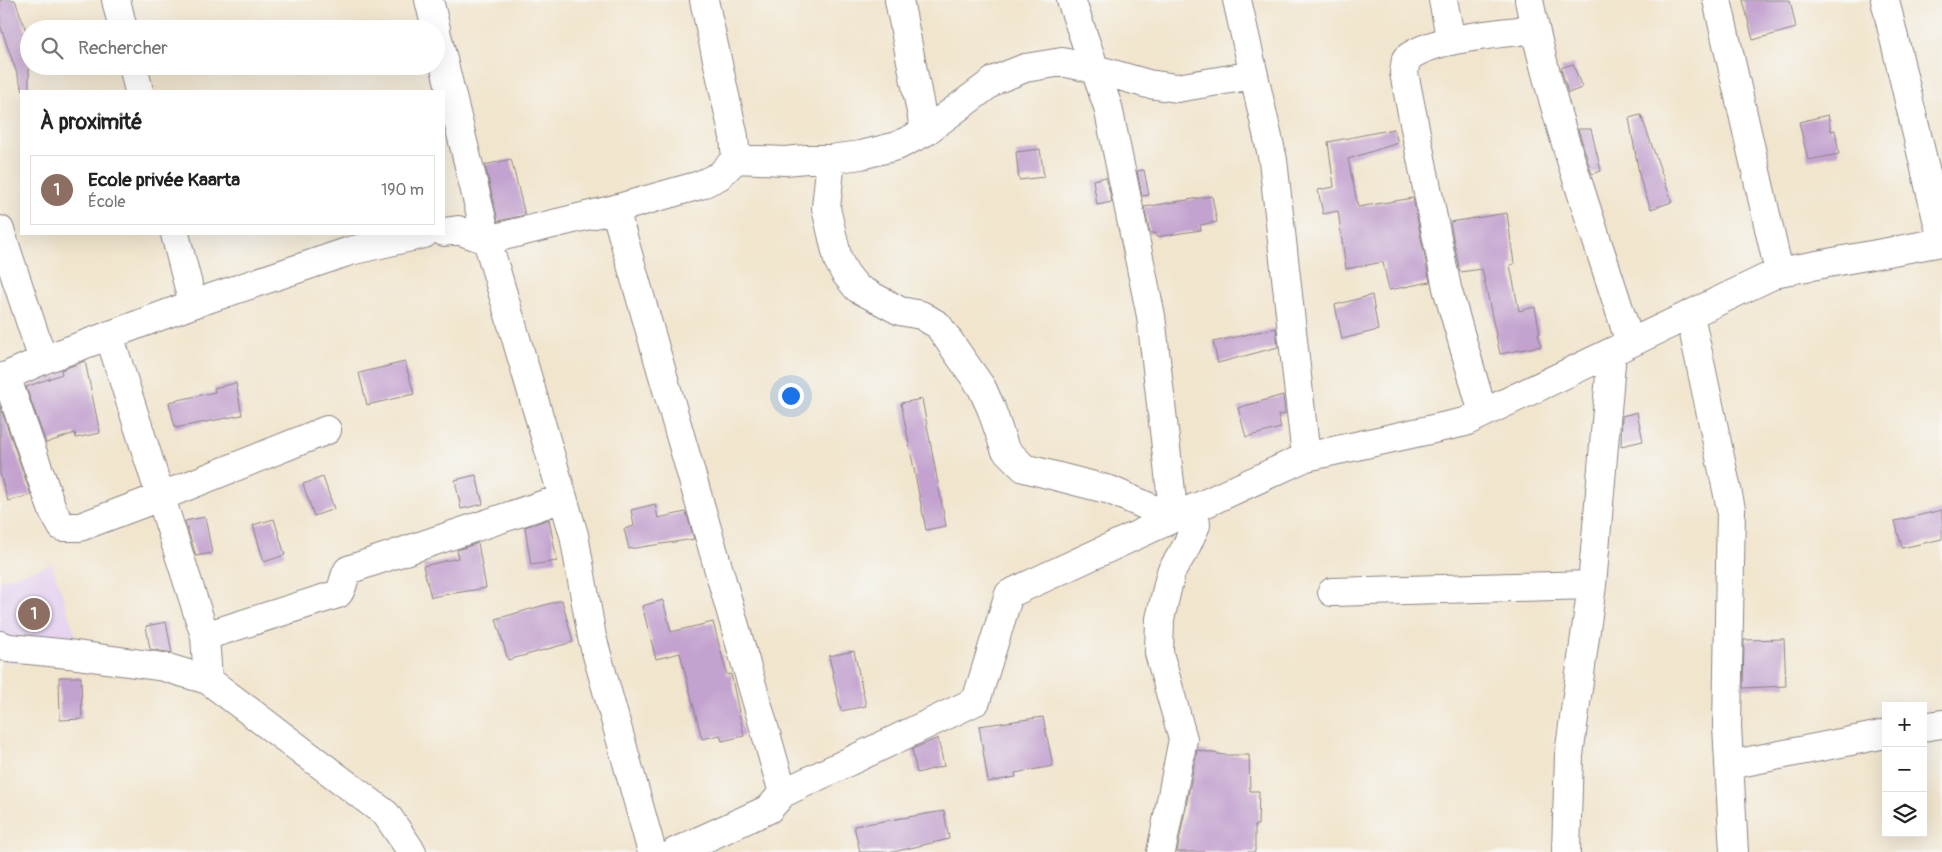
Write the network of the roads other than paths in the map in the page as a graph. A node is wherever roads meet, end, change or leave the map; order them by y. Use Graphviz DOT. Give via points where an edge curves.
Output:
graph roads {
  1 [pos="116,0"];
  2 [pos="429,0"];
  3 [pos="704,0"];
  4 [pos="899,0"];
  5 [pos="1072,0"];
  6 [pos="1238,0"];
  7 [pos="1443,0"];
  8 [pos="1529,0"];
  9 [pos="1716,0"];
  10 [pos="1884,0"];
  11 [pos="121,20"];
  12 [pos="434,20"];
  13 [pos="1535,29"];
  14 [pos="1451,41"];
  15 [pos="445,67"];
  16 [pos="1095,69"];
  17 [pos="135,75"];
  18 [pos="1254,75"];
  19 [pos="139,90"];
  20 [pos="925,132"];
  21 [pos="736,159"];
  22 [pos="831,159"];
  23 [pos="615,209"];
  24 [pos="0,230"];
  25 [pos="445,232"];
  26 [pos="175,235"];
  27 [pos="419,235"];
  28 [pos="487,240"];
  29 [pos="1942,241"];
  30 [pos="1779,272"];
  31 [pos="193,304"];
  32 [pos="1690,315"];
  33 [pos="109,335"];
  34 [pos="1621,348"];
  35 [pos="43,360"];
  36 [pos="3,378"];
  37 [pos="1483,413"];
  38 [pos="327,430"];
  39 [pos="1306,457"];
  40 [pos="160,497"];
  41 [pos="563,498"];
  42 [pos="1184,513"];
  43 [pos="1592,584"];
  44 [pos="1332,592"];
  45 [pos="205,636"];
  46 [pos="0,645"];
  47 [pos="208,680"];
  48 [pos="1942,724"];
  49 [pos="1927,726"];
  50 [pos="1882,735"];
  51 [pos="1729,764"];
  52 [pos="783,793"];
  53 [pos="412,852"];
  54 [pos="652,852"];
  55 [pos="675,852"];
  56 [pos="1162,852"];
  57 [pos="1566,852"];
  58 [pos="1734,852"];
  1 -- 11 [label="street"];
  2 -- 12 [label="street"];
  3 -- 21 [label="street" via="734,136"];
  4 -- 20 [label="street"];
  5 -- 16 [label="street"];
  6 -- 18 [label="street"];
  7 -- 14 [label="street"];
  8 -- 13 [label="street"];
  9 -- 30 [label="street"];
  10 -- 29 [label="street"];
  13 -- 14 [label="street"];
  13 -- 34 [label="street"];
  14 -- 37 [label="street" via="1414,53 1406,60 1404,73 1447,288"];
  15 -- 28 [label="street"];
  16 -- 18 [label="street" via="1148,84 1176,88"];
  16 -- 20 [label="street" via="1062,62 1025,68 995,80"];
  16 -- 42 [label="street" via="1108,107 1151,316"];
  17 -- 19 [label="street"];
  18 -- 39 [label="street" via="1273,160"];
  20 -- 22 [label="street" via="896,146"];
  21 -- 22 [label="street"];
  21 -- 23 [label="street" via="719,176 700,185"];
  22 -- 42 [label="street" via="826,208 838,260 845,273 857,288 900,311 922,315 938,325 982,388 1005,449 1024,468"];
  23 -- 28 [label="street"];
  23 -- 52 [label="street"];
  24 -- 35 [label="street"];
  25 -- 28 [label="street" via="458,230"];
  26 -- 31 [label="street"];
  27 -- 31 [label="street" via="350,250"];
  28 -- 41 [label="street"];
  29 -- 30 [label="street"];
  30 -- 32 [label="street"];
  31 -- 33 [label="street"];
  32 -- 34 [label="street"];
  32 -- 51 [label="street" via="1731,510"];
  33 -- 35 [label="street"];
  33 -- 40 [label="street"];
  34 -- 37 [label="street"];
  34 -- 43 [label="street"];
  35 -- 36 [label="street"];
  36 -- 40 [label="street" via="53,511 62,526 80,526"];
  37 -- 39 [label="street" via="1465,422"];
  38 -- 40 [label="street"];
  39 -- 42 [label="street"];
  40 -- 45 [label="street"];
  41 -- 45 [label="street" via="348,570 338,594"];
  41 -- 54 [label="street" via="574,535 592,637"];
  42 -- 52 [label="street" via="1009,594 976,702"];
  42 -- 56 [label="street" via="1196,525 1171,572 1160,620 1160,653 1183,739"];
  43 -- 44 [label="street"];
  43 -- 57 [label="street" via="1569,755"];
  45 -- 47 [label="street"];
  46 -- 47 [label="street" via="164,667"];
  47 -- 53 [label="street" via="386,814"];
  48 -- 49 [label="street"];
  50 -- 51 [label="street"];
  51 -- 58 [label="street"];
  52 -- 55 [label="street" via="769,809"];
}
